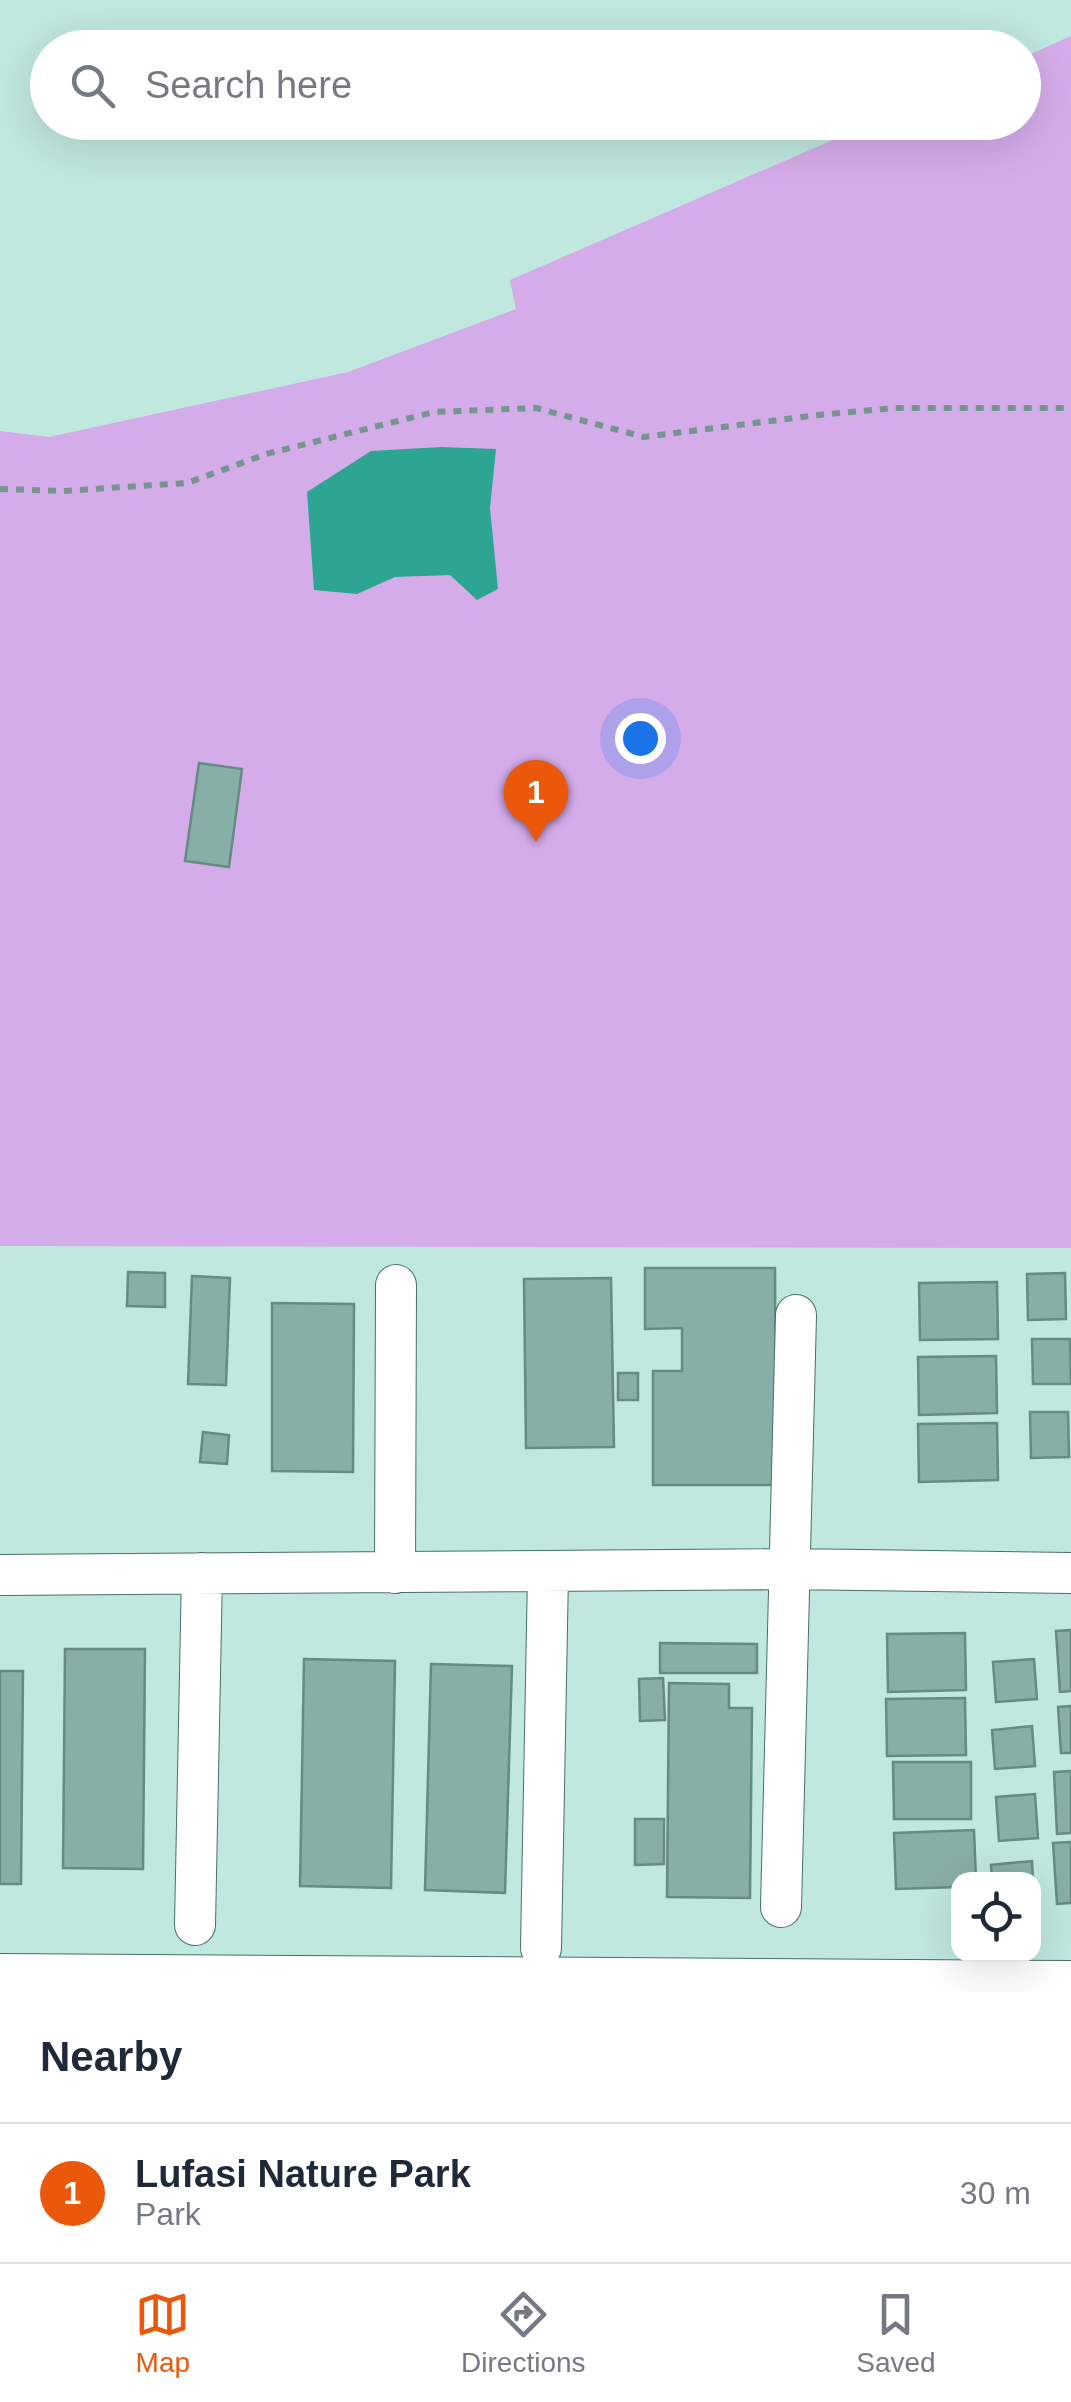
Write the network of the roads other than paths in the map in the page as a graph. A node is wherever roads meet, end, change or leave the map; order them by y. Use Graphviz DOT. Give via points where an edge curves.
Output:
graph roads {
  1 [pos="396,1285"];
  2 [pos="796,1315"];
  3 [pos="791,1569"];
  4 [pos="395,1572"];
  5 [pos="548,1572"];
  6 [pos="202,1573"];
  7 [pos="1071,1573"];
  8 [pos="0,1574"];
  9 [pos="781,1907"];
  10 [pos="194,1926"];
  11 [pos="540,1948"];
  12 [pos="0,1979"];
  13 [pos="1071,1986"];
  1 -- 4 [label="street"];
  2 -- 3 [label="street"];
  3 -- 5 [label="street"];
  3 -- 7 [label="street"];
  3 -- 9 [label="street"];
  4 -- 5 [label="street"];
  4 -- 6 [label="street"];
  5 -- 11 [label="street"];
  6 -- 8 [label="street"];
  6 -- 10 [label="street"];
  12 -- 13 [label="street"];
}
